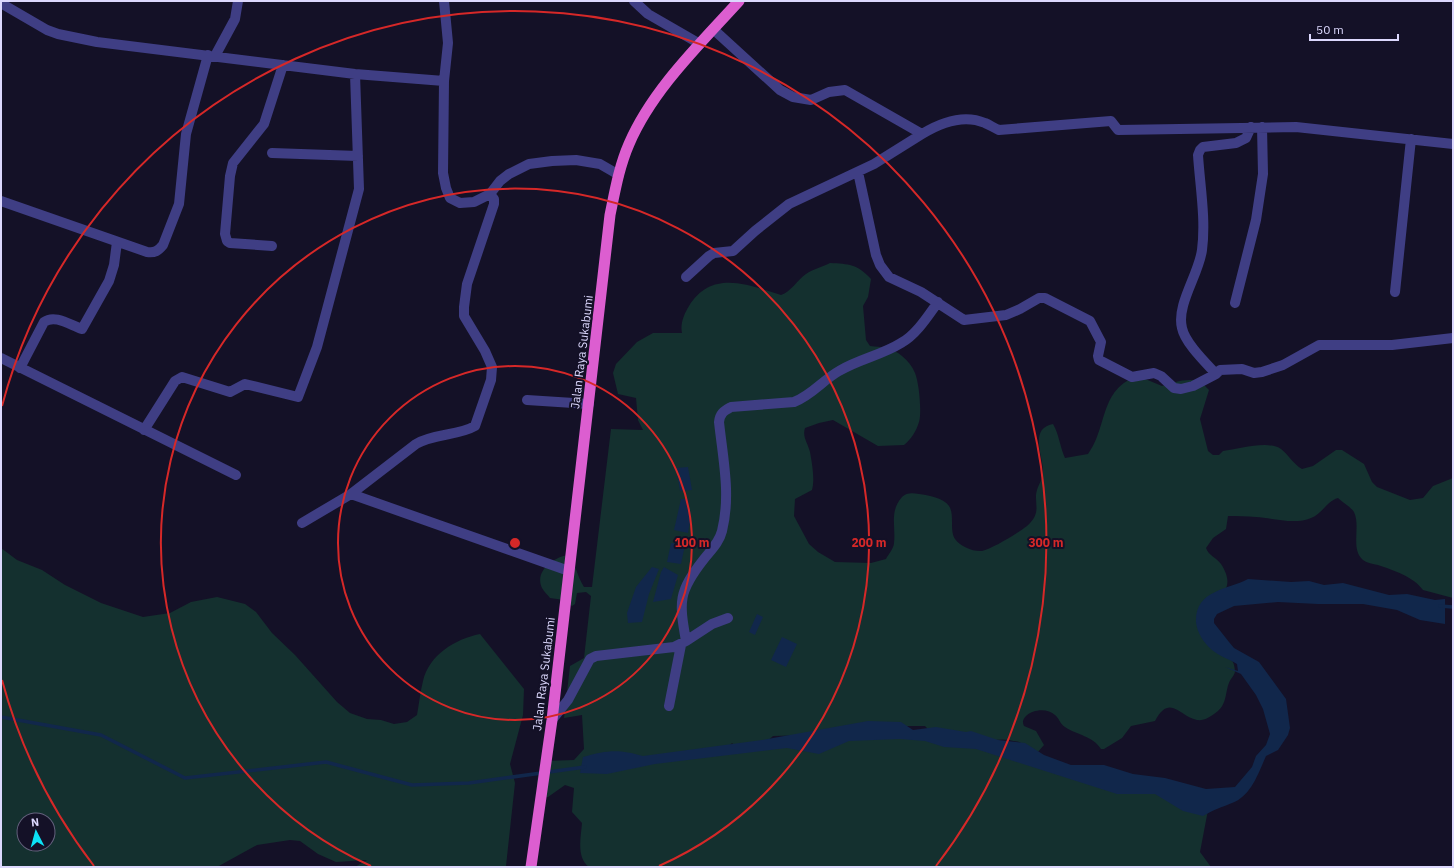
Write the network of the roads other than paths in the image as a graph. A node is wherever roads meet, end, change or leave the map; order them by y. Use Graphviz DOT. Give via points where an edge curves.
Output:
graph roads {
  1 [pos="1,1"];
  2 [pos="238,1"];
  3 [pos="444,1"];
  4 [pos="634,1"];
  5 [pos="739,1"];
  6 [pos="713,29"];
  7 [pos="700,44"];
  8 [pos="211,56"];
  9 [pos="283,65"];
  10 [pos="355,74"];
  11 [pos="444,81"];
  12 [pos="1251,127"];
  13 [pos="1262,127"];
  14 [pos="922,134"];
  15 [pos="1411,139"];
  16 [pos="1453,144"];
  17 [pos="272,153"];
  18 [pos="358,156"];
  19 [pos="858,172"];
  20 [pos="619,175"];
  21 [pos="490,194"];
  22 [pos="1,201"];
  23 [pos="117,242"];
  24 [pos="272,246"];
  25 [pos="686,277"];
  26 [pos="1395,292"];
  27 [pos="938,302"];
  28 [pos="1235,303"];
  29 [pos="1453,338"];
  30 [pos="1,358"];
  31 [pos="20,368"];
  32 [pos="1216,374"];
  33 [pos="527,400"];
  34 [pos="589,404"];
  35 [pos="144,430"];
  36 [pos="236,476"];
  37 [pos="350,494"];
  38 [pos="302,523"];
  39 [pos="569,571"];
  40 [pos="728,618"];
  41 [pos="684,643"];
  42 [pos="669,706"];
  43 [pos="552,720"];
  44 [pos="531,867"];
  1 -- 8 [label="street" via="58,34 97,42"];
  2 -- 8 [label="street" via="234,19"];
  3 -- 11 [label="street" via="448,43"];
  4 -- 7 [label="street" via="648,14"];
  5 -- 6 [label="highway, Jalan Raya Sukabumi"];
  6 -- 7 [label="highway, Jalan Raya Sukabumi"];
  6 -- 14 [label="street" via="780,90 793,97 811,100 829,92 845,90"];
  7 -- 20 [label="highway, Jalan Raya Sukabumi" via="652,104 629,144"];
  8 -- 9 [label="street"];
  8 -- 23 [label="street" via="186,134 179,204 162,245 153,252"];
  9 -- 10 [label="street"];
  9 -- 24 [label="street" via="264,124 233,162 225,234 230,243"];
  10 -- 11 [label="street"];
  10 -- 18 [label="street"];
  11 -- 21 [label="street" via="443,173 450,198 460,203 474,202"];
  12 -- 13 [label="street"];
  12 -- 14 [label="street" via="1118,130 1111,121 999,130 981,122 966,120 946,122"];
  12 -- 32 [label="street" via="1246,138 1236,143 1203,147 1198,156 1202,251 1181,320 1184,336"];
  13 -- 15 [label="street" via="1296,127"];
  13 -- 28 [label="street" via="1263,174 1256,220"];
  14 -- 19 [label="street"];
  15 -- 16 [label="street"];
  15 -- 26 [label="street"];
  17 -- 18 [label="street"];
  18 -- 35 [label="street" via="359,189 317,348 298,397 245,384 230,392 182,377 175,381"];
  19 -- 25 [label="street" via="789,204 733,251 714,253"];
  19 -- 27 [label="street" via="880,265 890,277"];
  20 -- 21 [label="street" via="600,164 576,160 529,164 509,174"];
  20 -- 34 [label="highway, Jalan Raya Sukabumi" via="610,215"];
  21 -- 37 [label="street" via="494,204 467,284 464,307 464,316 492,367 475,426 427,438"];
  22 -- 23 [label="street"];
  23 -- 31 [label="street" via="109,281 82,329 56,319 48,319"];
  27 -- 32 [label="street" via="964,320 1006,315 1038,298 1045,298 1090,321 1101,342 1099,360 1132,377 1154,374 1161,376 1174,388 1181,389"];
  27 -- 41 [label="street" via="909,338 901,344 846,367 827,378 810,395 794,402 731,406 720,416 718,422 727,501 718,542 690,577 683,591 681,601"];
  29 -- 32 [label="street" via="1392,345 1319,345 1283,365 1262,372 1231,369 1220,370"];
  30 -- 31 [label="street"];
  31 -- 35 [label="street"];
  33 -- 34 [label="street"];
  34 -- 39 [label="highway, Jalan Raya Sukabumi"];
  35 -- 36 [label="street"];
  37 -- 38 [label="street"];
  37 -- 39 [label="street"];
  39 -- 43 [label="highway, Jalan Raya Sukabumi"];
  40 -- 41 [label="street" via="712,624"];
  41 -- 42 [label="street"];
  41 -- 43 [label="street" via="590,659 568,700"];
  43 -- 44 [label="highway, Jalan Raya Sukabumi"];
}
